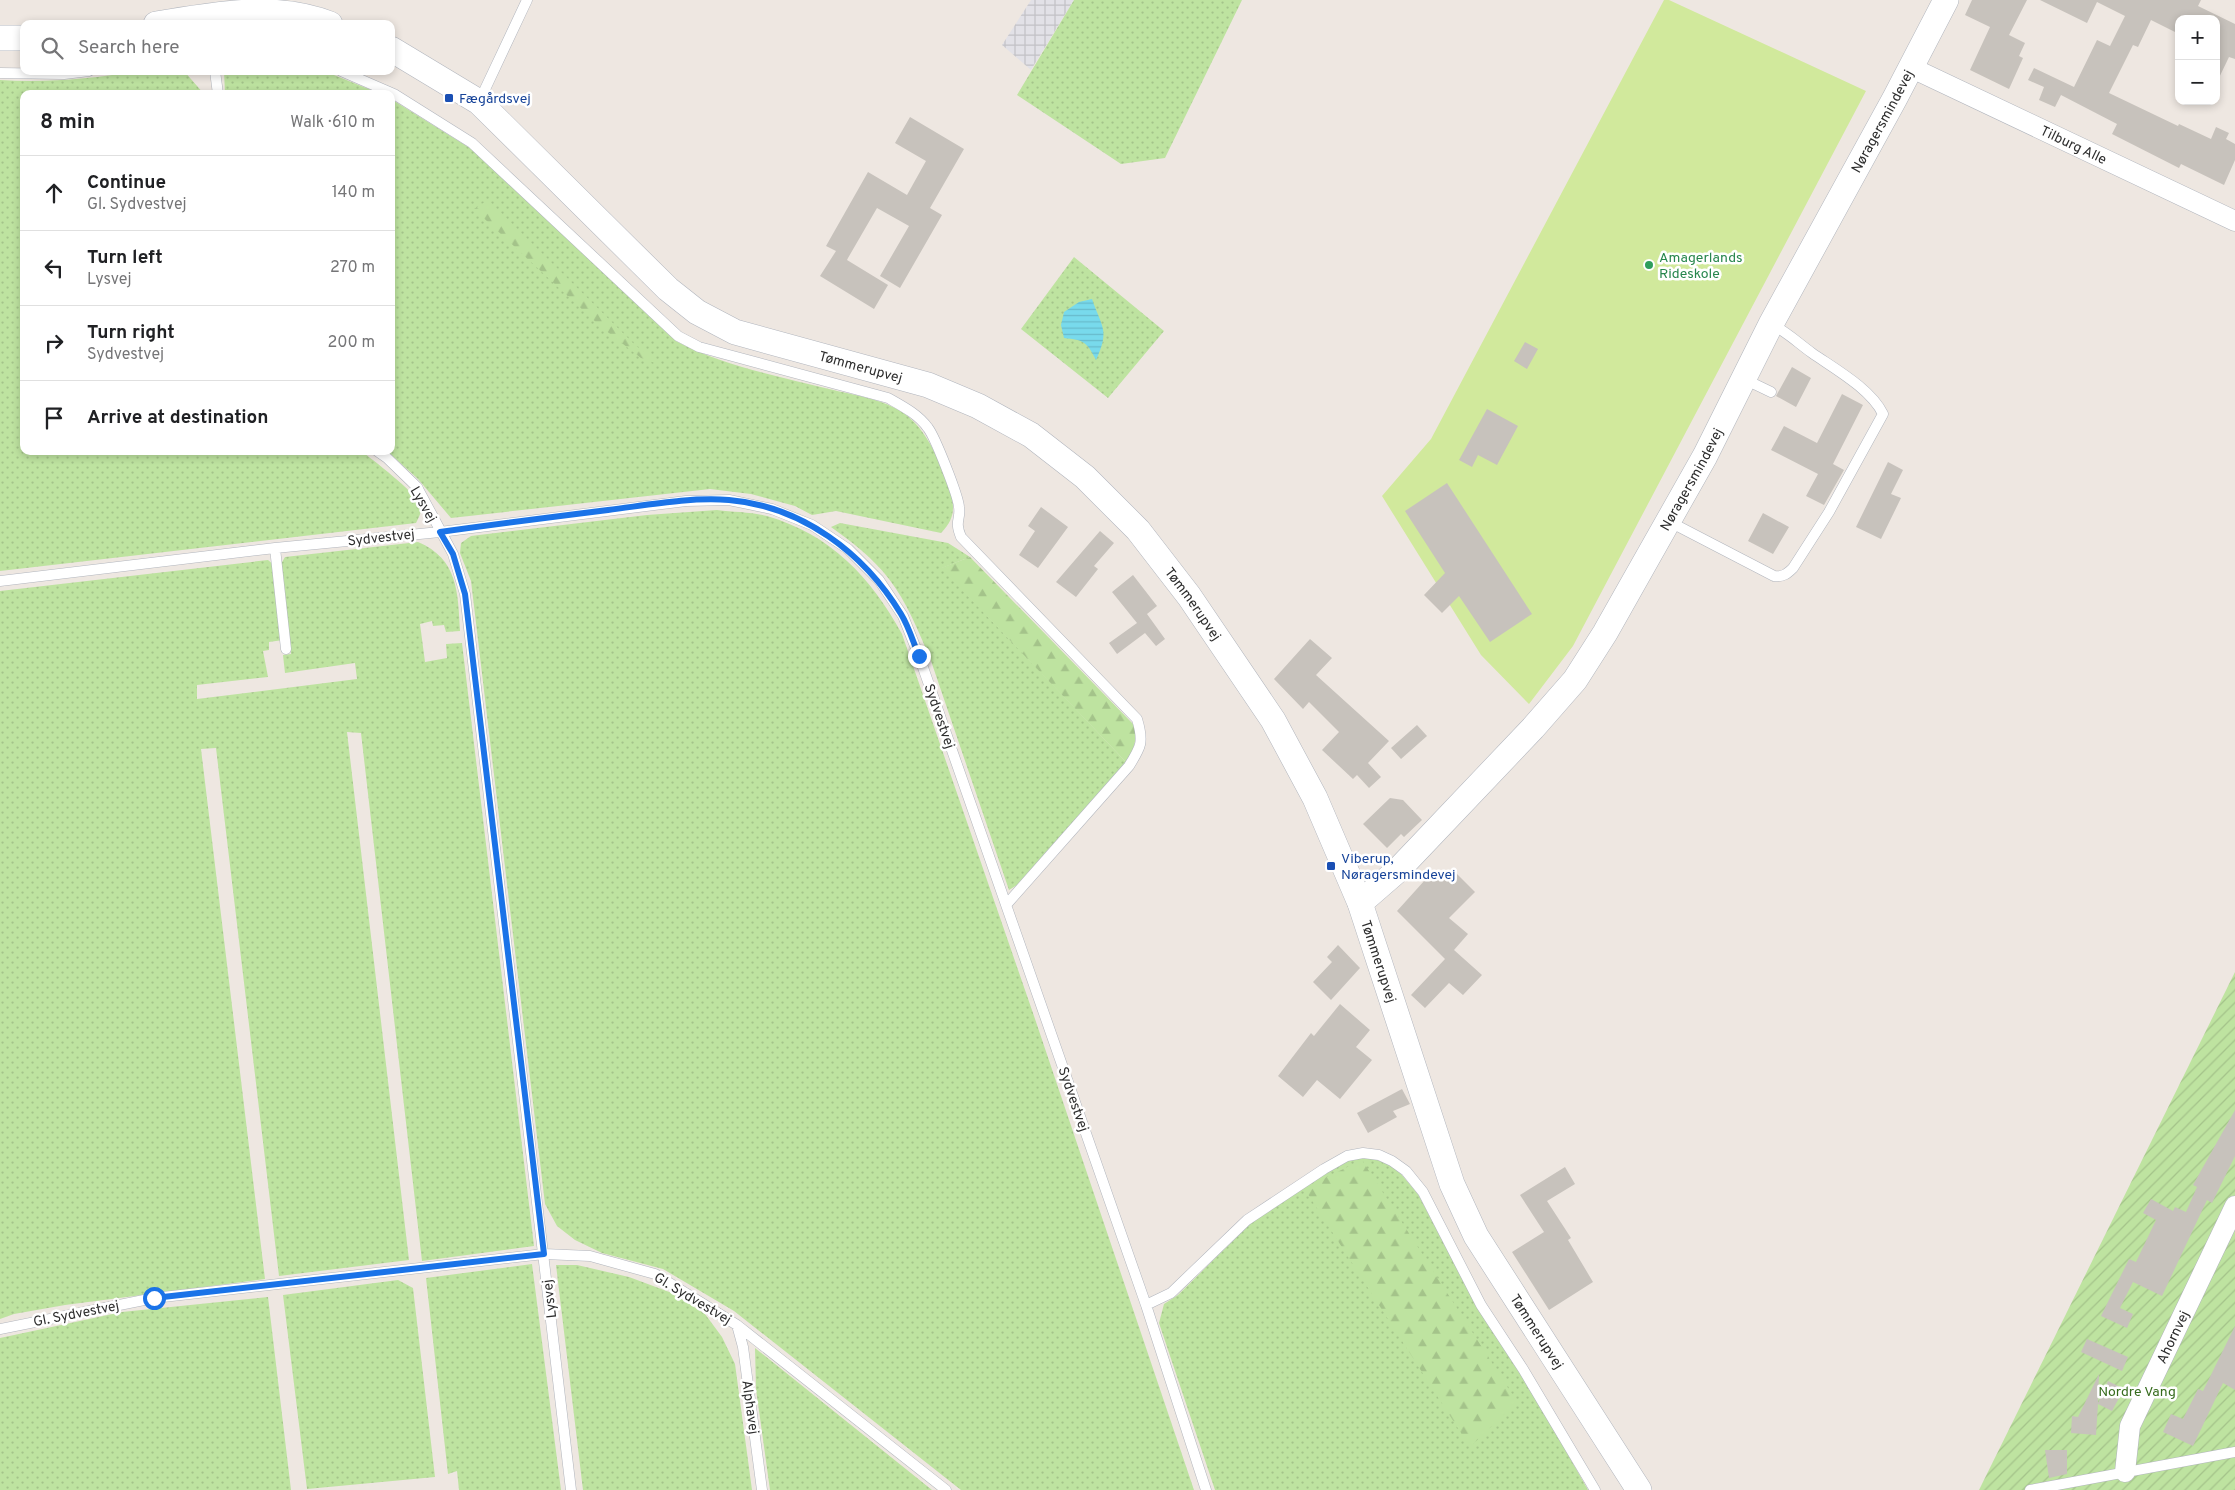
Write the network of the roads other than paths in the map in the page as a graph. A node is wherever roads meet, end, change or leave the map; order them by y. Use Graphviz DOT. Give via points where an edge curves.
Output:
graph roads {
  1 [pos="527,0"];
  2 [pos="1946,0"];
  3 [pos="210,20"];
  4 [pos="320,20"];
  5 [pos="0,38"];
  6 [pos="20,38"];
  7 [pos="395,51"];
  8 [pos="1912,68"];
  9 [pos="0,73"];
  10 [pos="20,73"];
  11 [pos="216,75"];
  12 [pos="350,75"];
  13 [pos="217,90"];
  14 [pos="385,90"];
  15 [pos="395,95"];
  16 [pos="479,102"];
  17 [pos="2235,221"];
  18 [pos="1771,324"];
  19 [pos="1744,379"];
  20 [pos="1772,392"];
  21 [pos="382,455"];
  22 [pos="1668,522"];
  23 [pos="440,532"];
  24 [pos="275,548"];
  25 [pos="0,581"];
  26 [pos="286,649"];
  27 [pos="1360,903"];
  28 [pos="1006,905"];
  29 [pos="2235,1206"];
  30 [pos="544,1254"];
  31 [pos="1146,1306"];
  32 [pos="737,1325"];
  33 [pos="0,1329"];
  34 [pos="2235,1452"];
  35 [pos="2125,1472"];
  36 [pos="571,1490"];
  37 [pos="762,1490"];
  38 [pos="946,1490"];
  39 [pos="1206,1490"];
  40 [pos="1595,1490"];
  41 [pos="1639,1490"];
  42 [pos="2030,1490"];
  1 -- 16 [label="lane"];
  2 -- 8 [label="street, Nøragersmindevej"];
  3 -- 4 [label="street" via="264,11"];
  5 -- 6 [label="street"];
  7 -- 16 [label="street, Tømmerupvej"];
  8 -- 17 [label="street, Tilburg Alle"];
  8 -- 18 [label="street, Nøragersmindevej"];
  9 -- 10 [label="lane"];
  11 -- 13 [label="lane"];
  12 -- 14 [label="lane"];
  15 -- 28 [label="lane" via="472,143 678,336 699,347 888,398 911,411 929,428 960,507 956,525 961,537 1137,719 1142,736 1140,749 1129,766"];
  16 -- 27 [label="street, Tømmerupvej" via="668,289 697,312 735,332 928,385 978,406 1031,435 1085,477 1138,530 1189,596 1273,720 1315,798"];
  18 -- 19 [label="street, Nøragersmindevej"];
  18 -- 22 [label="lane" via="1788,333 1868,394 1879,404 1883,414 1829,512 1787,574 1774,576"];
  19 -- 20 [label="lane"];
  19 -- 22 [label="street, Nøragersmindevej" via="1706,456"];
  21 -- 23 [label="lane, Lysvej" via="417,487"];
  22 -- 27 [label="street, Nøragersmindevej" via="1605,634 1575,680 1398,870"];
  23 -- 24 [label="lane, Sydvestvej"];
  23 -- 28 [label="lane, Sydvestvej" via="686,501 720,500 772,508 819,530 848,549 879,580 903,616"];
  23 -- 30 [label="lane, Lysvej" via="453,554 465,594"];
  24 -- 25 [label="lane, Sydvestvej"];
  24 -- 26 [label="lane"];
  27 -- 41 [label="street, Tømmerupvej" via="1452,1184 1476,1236"];
  28 -- 31 [label="lane, Sydvestvej"];
  29 -- 35 [label="street, Ahornvej" via="2130,1426"];
  30 -- 32 [label="lane, Gl. Sydvestvej" via="590,1256 655,1274"];
  30 -- 33 [label="lane, Gl. Sydvestvej" via="154,1298"];
  30 -- 36 [label="lane, Lysvej"];
  31 -- 39 [label="lane, Sydvestvej"];
  31 -- 40 [label="lane" via="1171,1294 1247,1220 1324,1169 1347,1156 1379,1155 1406,1171 1423,1192 1481,1305"];
  32 -- 37 [label="lane, Alphavej" via="743,1347"];
  32 -- 38 [label="lane, Gl. Sydvestvej"];
  34 -- 35 [label="lane"];
  35 -- 42 [label="lane"];
}
